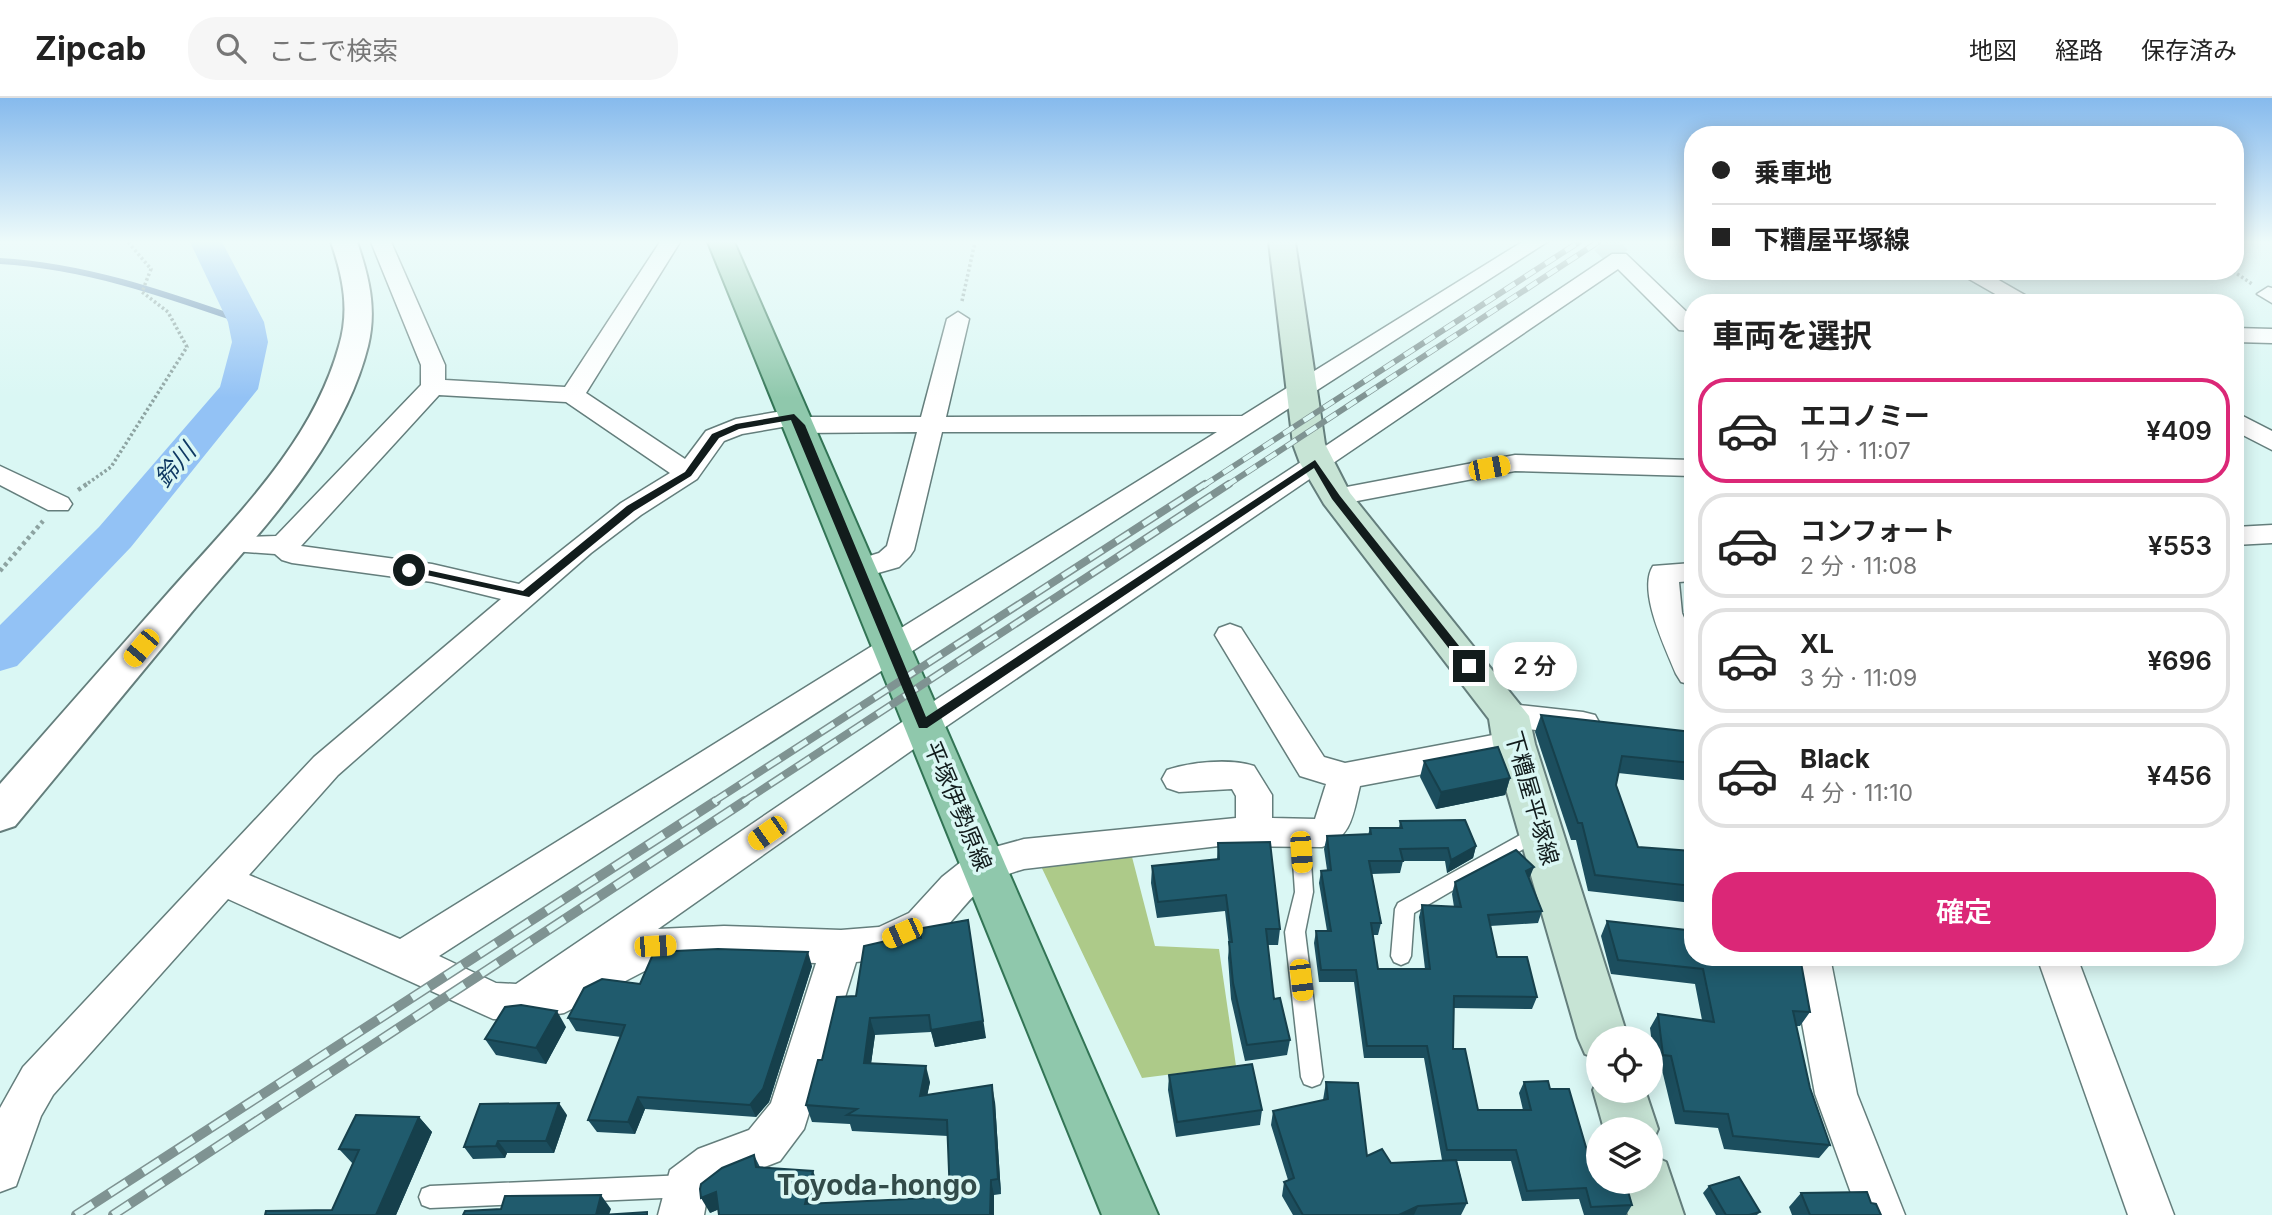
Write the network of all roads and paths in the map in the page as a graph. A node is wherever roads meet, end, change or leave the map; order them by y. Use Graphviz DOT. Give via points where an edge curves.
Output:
graph roads {
  1 [pos="145,294"];
  2 [pos="359,294"];
  3 [pos="403,294"];
  4 [pos="637,294"];
  5 [pos="744,294"];
  6 [pos="963,294"];
  7 [pos="1289,294"];
  8 [pos="1456,294"];
  9 [pos="1565,294"];
  10 [pos="1656,294"];
  11 [pos="958,319"];
  12 [pos="1684,322"];
  13 [pos="2244,335"];
  14 [pos="2272,336"];
  15 [pos="433,387"];
  16 [pos="1301,394"];
  17 [pos="572,395"];
  18 [pos="797,421"];
  19 [pos="1249,424"];
  20 [pos="932,425"];
  21 [pos="2244,425"];
  22 [pos="2272,442"];
  23 [pos="1315,463"];
  24 [pos="1684,468"];
  25 [pos="0,474"];
  26 [pos="688,474"];
  27 [pos="1336,497"];
  28 [pos="58,504"];
  29 [pos="2272,534"];
  30 [pos="2244,536"];
  31 [pos="229,544"];
  32 [pos="283,545"];
  33 [pos="857,570"];
  34 [pos="0,571"];
  35 [pos="1684,572"];
  36 [pos="525,595"];
  37 [pos="1230,635"];
  38 [pos="892,652"];
  39 [pos="1684,654"];
  40 [pos="923,725"];
  41 [pos="1614,727"];
  42 [pos="1512,730"];
  43 [pos="1345,776"];
  44 [pos="1179,779"];
  45 [pos="0,814"];
  46 [pos="1541,831"];
  47 [pos="1254,832"];
  48 [pos="1300,832"];
  49 [pos="984,865"];
  50 [pos="221,879"];
  51 [pos="841,947"];
  52 [pos="1401,956"];
  53 [pos="404,958"];
  54 [pos="1812,966"];
  55 [pos="2060,966"];
  56 [pos="523,1002"];
  57 [pos="1600,1026"];
  58 [pos="1312,1077"];
  59 [pos="0,1170"];
  60 [pos="1650,1194"];
  61 [pos="430,1197"];
  62 [pos="684,1200"];
  63 [pos="1890,1213"];
  64 [pos="1130,1215"];
  65 [pos="1656,1215"];
  66 [pos="2151,1215"];
  1 -- 28 [label="path" via="168,312 187,347 111,467"];
  2 -- 31 [label="street" via="354,348 335,395 309,441"];
  3 -- 15 [label="street" via="433,365"];
  4 -- 17 [label="street"];
  5 -- 18 [label="main road, 平塚伊勢原線"];
  6 -- 11 [label="path"];
  7 -- 16 [label="main road, 下糟屋平塚線"];
  8 -- 16 [label="street"];
  9 -- 23 [label="street"];
  10 -- 12 [label="street"];
  11 -- 20 [label="street"];
  13 -- 14 [label="street"];
  15 -- 17 [label="street"];
  15 -- 32 [label="street"];
  16 -- 19 [label="street"];
  16 -- 23 [label="main road, 下糟屋平塚線"];
  17 -- 26 [label="street"];
  18 -- 20 [label="street"];
  18 -- 26 [label="street" via="736,427 715,436"];
  18 -- 33 [label="main road, 平塚伊勢原線"];
  19 -- 20 [label="street"];
  19 -- 38 [label="street"];
  20 -- 33 [label="street" via="900,550 889,560"];
  21 -- 22 [label="street"];
  23 -- 27 [label="main road, 下糟屋平塚線"];
  23 -- 40 [label="street"];
  24 -- 27 [label="street" via="1514,463"];
  25 -- 28 [label="street"];
  26 -- 36 [label="street" via="631,509"];
  27 -- 42 [label="main road, 下糟屋平塚線"];
  28 -- 34 [label="path"];
  29 -- 30 [label="street"];
  31 -- 32 [label="street"];
  31 -- 45 [label="street"];
  32 -- 36 [label="street" via="292,554 432,573"];
  33 -- 38 [label="main road, 平塚伊勢原線"];
  35 -- 39 [label="street" via="1663,573 1667,613"];
  36 -- 50 [label="street" via="326,766"];
  37 -- 43 [label="street" via="1312,767"];
  38 -- 40 [label="main road, 平塚伊勢原線"];
  38 -- 53 [label="street"];
  40 -- 49 [label="main road, 平塚伊勢原線"];
  40 -- 56 [label="street"];
  41 -- 42 [label="street"];
  42 -- 43 [label="street"];
  42 -- 46 [label="main road, 下糟屋平塚線"];
  43 -- 48 [label="street" via="1333,824 1322,833"];
  44 -- 47 [label="street" via="1242,775 1254,795"];
  46 -- 52 [label="lane" via="1405,909"];
  46 -- 57 [label="main road, 下糟屋平塚線"];
  47 -- 48 [label="street"];
  47 -- 49 [label="street" via="1024,855"];
  48 -- 58 [label="lane" via="1304,891 1295,932"];
  49 -- 51 [label="street" via="954,888 923,925 882,943"];
  49 -- 64 [label="main road, 平塚伊勢原線"];
  50 -- 53 [label="street"];
  50 -- 59 [label="street" via="38,1081 22,1107"];
  51 -- 56 [label="street" via="655,946 564,995"];
  51 -- 62 [label="street" via="789,1114 764,1146 714,1165"];
  53 -- 56 [label="street" via="493,1001"];
  54 -- 63 [label="street" via="1836,1094"];
  55 -- 66 [label="street"];
  60 -- 65 [label="main road"];
  61 -- 62 [label="lane"];
}
